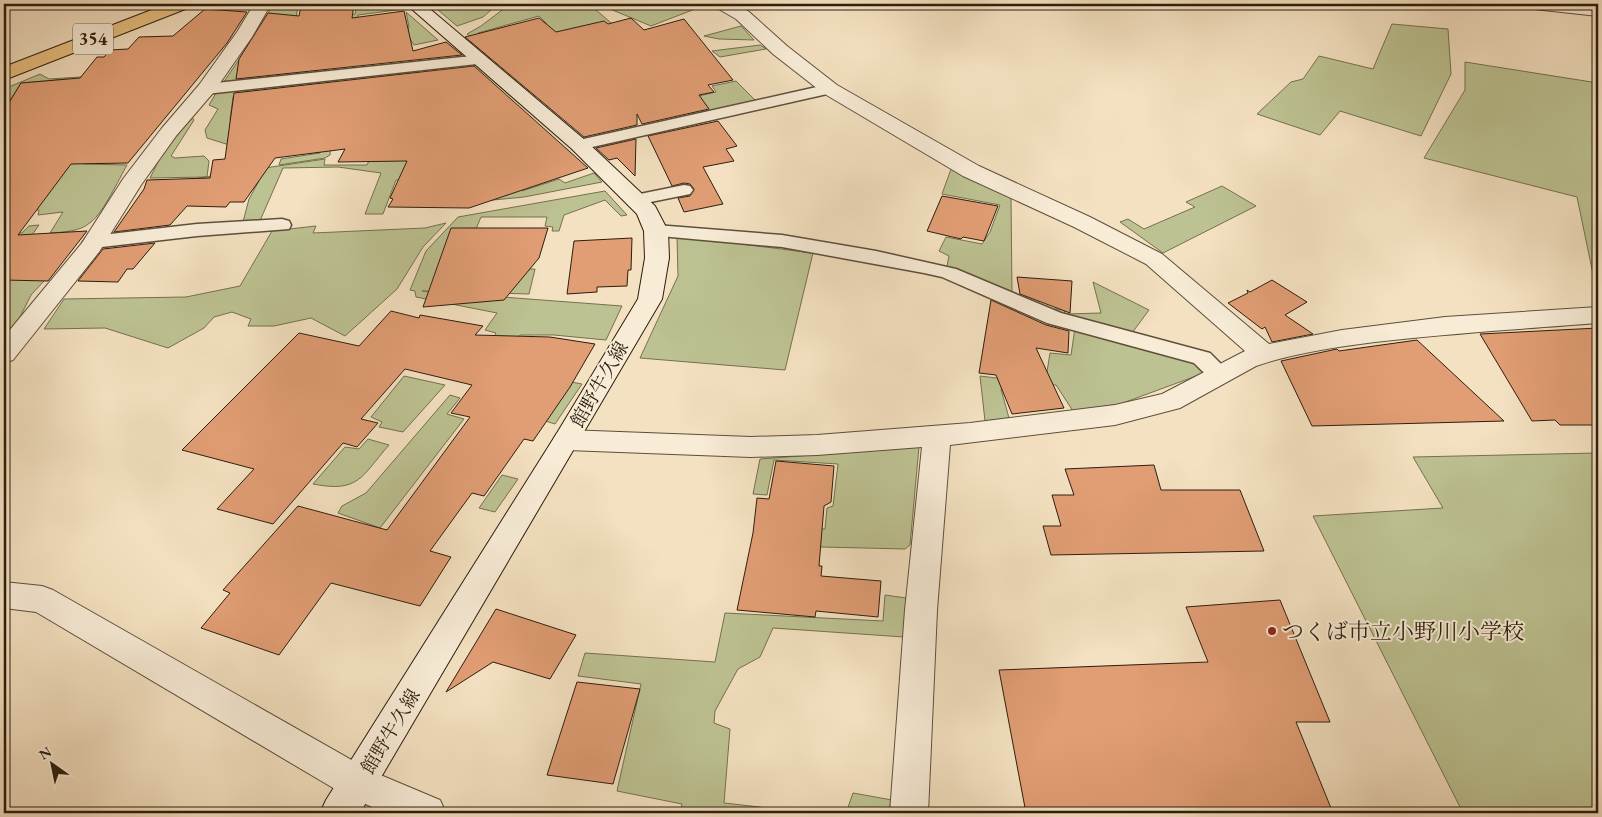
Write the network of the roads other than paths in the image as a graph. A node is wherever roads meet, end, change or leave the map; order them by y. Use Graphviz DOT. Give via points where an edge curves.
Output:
graph roads {
  1 [pos="182,4"];
  2 [pos="262,4"];
  3 [pos="414,4"];
  4 [pos="724,4"];
  5 [pos="1534,4"];
  6 [pos="1598,11"];
  7 [pos="481,60"];
  8 [pos="4,74"];
  9 [pos="206,89"];
  10 [pos="830,89"];
  11 [pos="579,145"];
  12 [pos="684,190"];
  13 [pos="636,200"];
  14 [pos="282,225"];
  15 [pos="656,231"];
  16 [pos="93,242"];
  17 [pos="1598,315"];
  18 [pos="4,354"];
  19 [pos="1264,354"];
  20 [pos="1221,375"];
  21 [pos="937,435"];
  22 [pos="567,440"];
  23 [pos="4,595"];
  24 [pos="358,783"];
  25 [pos="339,813"];
  26 [pos="427,813"];
  27 [pos="909,813"];
  1 -- 8 [label="highway, 354"];
  2 -- 9 [label="street" via="246,33"];
  3 -- 7 [label="street, 館野牛久線"];
  4 -- 10 [label="street" via="742,15"];
  5 -- 6 [label="street"];
  7 -- 9 [label="lane"];
  7 -- 11 [label="street, 館野牛久線"];
  9 -- 16 [label="street" via="169,132"];
  10 -- 11 [label="lane"];
  10 -- 19 [label="street" via="971,171 1154,259"];
  11 -- 13 [label="street, 館野牛久線"];
  12 -- 13 [label="lane"];
  13 -- 15 [label="street, 館野牛久線" via="647,211"];
  14 -- 16 [label="lane" via="197,230"];
  15 -- 20 [label="lane" via="782,241 876,256 941,271 1054,318 1202,358"];
  15 -- 22 [label="street, 館野牛久線" via="657,258 650,299"];
  16 -- 18 [label="street"];
  17 -- 19 [label="street" via="1445,325 1342,338"];
  19 -- 20 [label="street"];
  20 -- 21 [label="street" via="1170,400 1115,415"];
  21 -- 22 [label="street" via="751,447"];
  21 -- 27 [label="street" via="921,610"];
  22 -- 24 [label="street, 館野牛久線"];
  23 -- 24 [label="street" via="42,599"];
  24 -- 25 [label="street, 館野牛久線"];
  24 -- 26 [label="street"];
}
